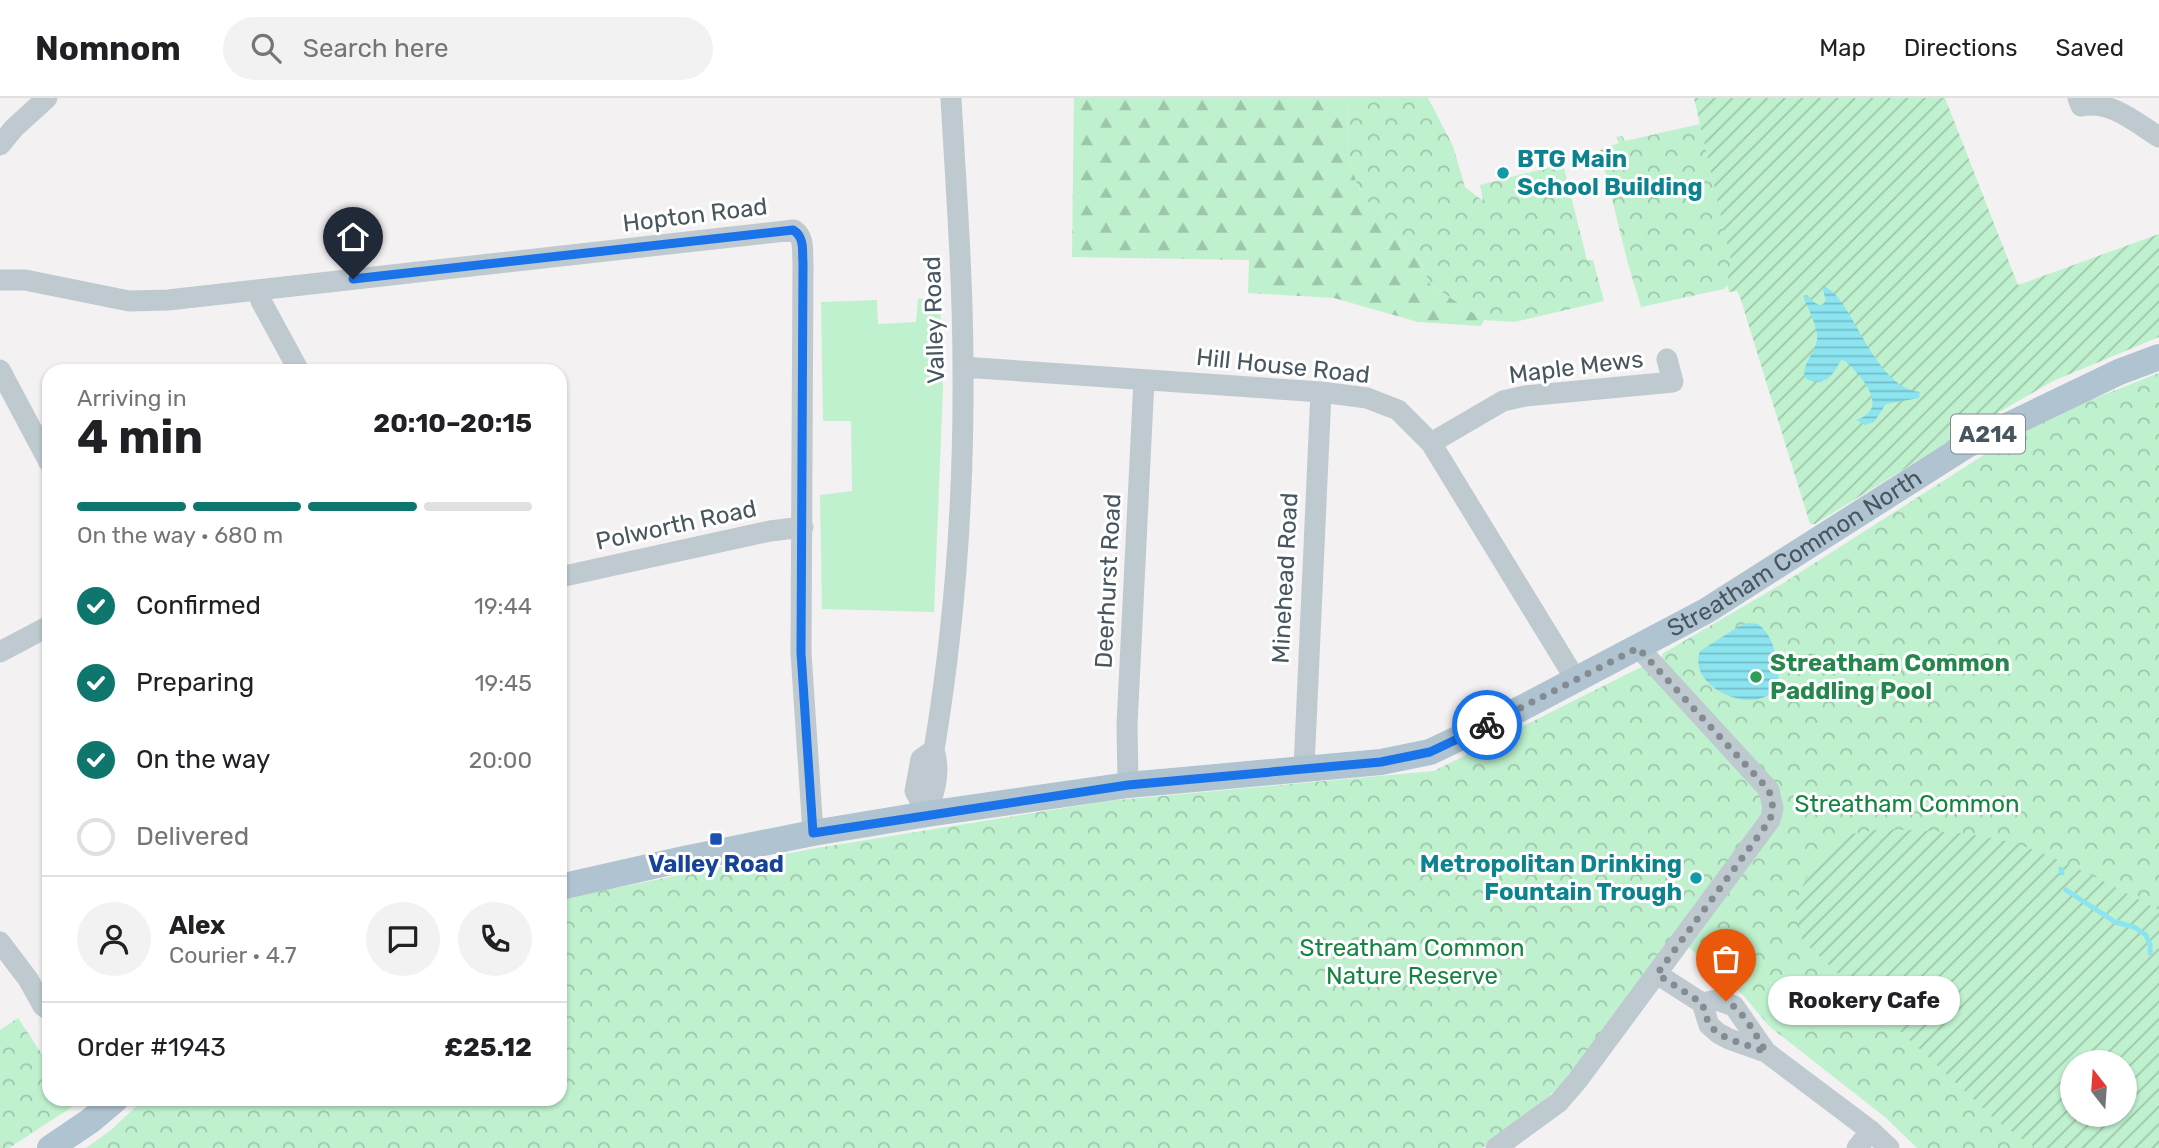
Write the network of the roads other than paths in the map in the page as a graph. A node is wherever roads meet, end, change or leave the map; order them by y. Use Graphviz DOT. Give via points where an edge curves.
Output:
graph roads {
  1 [pos="47,98"];
  2 [pos="951,98"];
  3 [pos="2078,98"];
  4 [pos="2159,137"];
  5 [pos="0,145"];
  6 [pos="0,279"];
  7 [pos="260,291"];
  8 [pos="2159,357"];
  9 [pos="1667,359"];
  10 [pos="295,364"];
  11 [pos="963,367"];
  12 [pos="0,370"];
  13 [pos="1144,380"];
  14 [pos="1321,392"];
  15 [pos="1431,443"];
  16 [pos="42,449"];
  17 [pos="803,527"];
  18 [pos="567,575"];
  19 [pos="42,630"];
  20 [pos="1638,648"];
  21 [pos="0,652"];
  22 [pos="1576,680"];
  23 [pos="1304,768"];
  24 [pos="1128,785"];
  25 [pos="927,814"];
  26 [pos="813,833"];
  27 [pos="567,885"];
  28 [pos="3,951"];
  29 [pos="1657,974"];
  30 [pos="1702,1003"];
  31 [pos="42,1004"];
  32 [pos="1766,1052"];
  33 [pos="108,1106"];
  34 [pos="1871,1131"];
  35 [pos="50,1148"];
  36 [pos="1496,1148"];
  37 [pos="1857,1148"];
  38 [pos="1889,1148"];
  1 -- 5 [label="street"];
  2 -- 11 [label="street, Valley Road"];
  3 -- 4 [label="street" via="2081,106 2095,103 2112,108"];
  6 -- 7 [label="street, Hopton Road" via="129,301"];
  7 -- 10 [label="street"];
  7 -- 17 [label="street, Hopton Road" via="793,230 802,239 803,263"];
  8 -- 20 [label="main road, Streatham Common North / A214" via="1967,445 1830,535"];
  9 -- 15 [label="street, Maple Mews" via="1673,382 1503,401"];
  11 -- 13 [label="street, Hill House Road"];
  11 -- 25 [label="street, Valley Road" via="961,510 948,662 934,750 936,786"];
  12 -- 16 [label="street"];
  13 -- 14 [label="street, Hill House Road"];
  13 -- 24 [label="street, Deerhurst Road"];
  14 -- 15 [label="street, Hill House Road" via="1367,398 1398,410"];
  14 -- 23 [label="street, Minehead Road"];
  15 -- 22 [label="street, Hill House Road"];
  17 -- 18 [label="street, Polworth Road"];
  17 -- 26 [label="street, Hopton Road" via="801,653"];
  19 -- 21 [label="street"];
  20 -- 22 [label="main road, Streatham Common North / A214"];
  20 -- 29 [label="street" via="1769,790 1773,808 1770,820"];
  22 -- 23 [label="main road, Streatham Common North / A214" via="1430,752 1381,762"];
  23 -- 24 [label="main road, Streatham Common North / A214"];
  24 -- 25 [label="main road, Streatham Common North / A214"];
  25 -- 26 [label="main road, Streatham Common North / A214"];
  26 -- 27 [label="main road, Streatham Common North / A214"];
  28 -- 31 [label="street" via="28,979"];
  29 -- 30 [label="street"];
  29 -- 36 [label="street" via="1559,1102"];
  30 -- 32 [label="street" via="1709,1025 1718,1033"];
  30 -- 32 [label="street" via="1717,1000 1734,1006"];
  32 -- 34 [label="street"];
  33 -- 35 [label="main road"];
  34 -- 37 [label="street"];
  34 -- 38 [label="street"];
}
